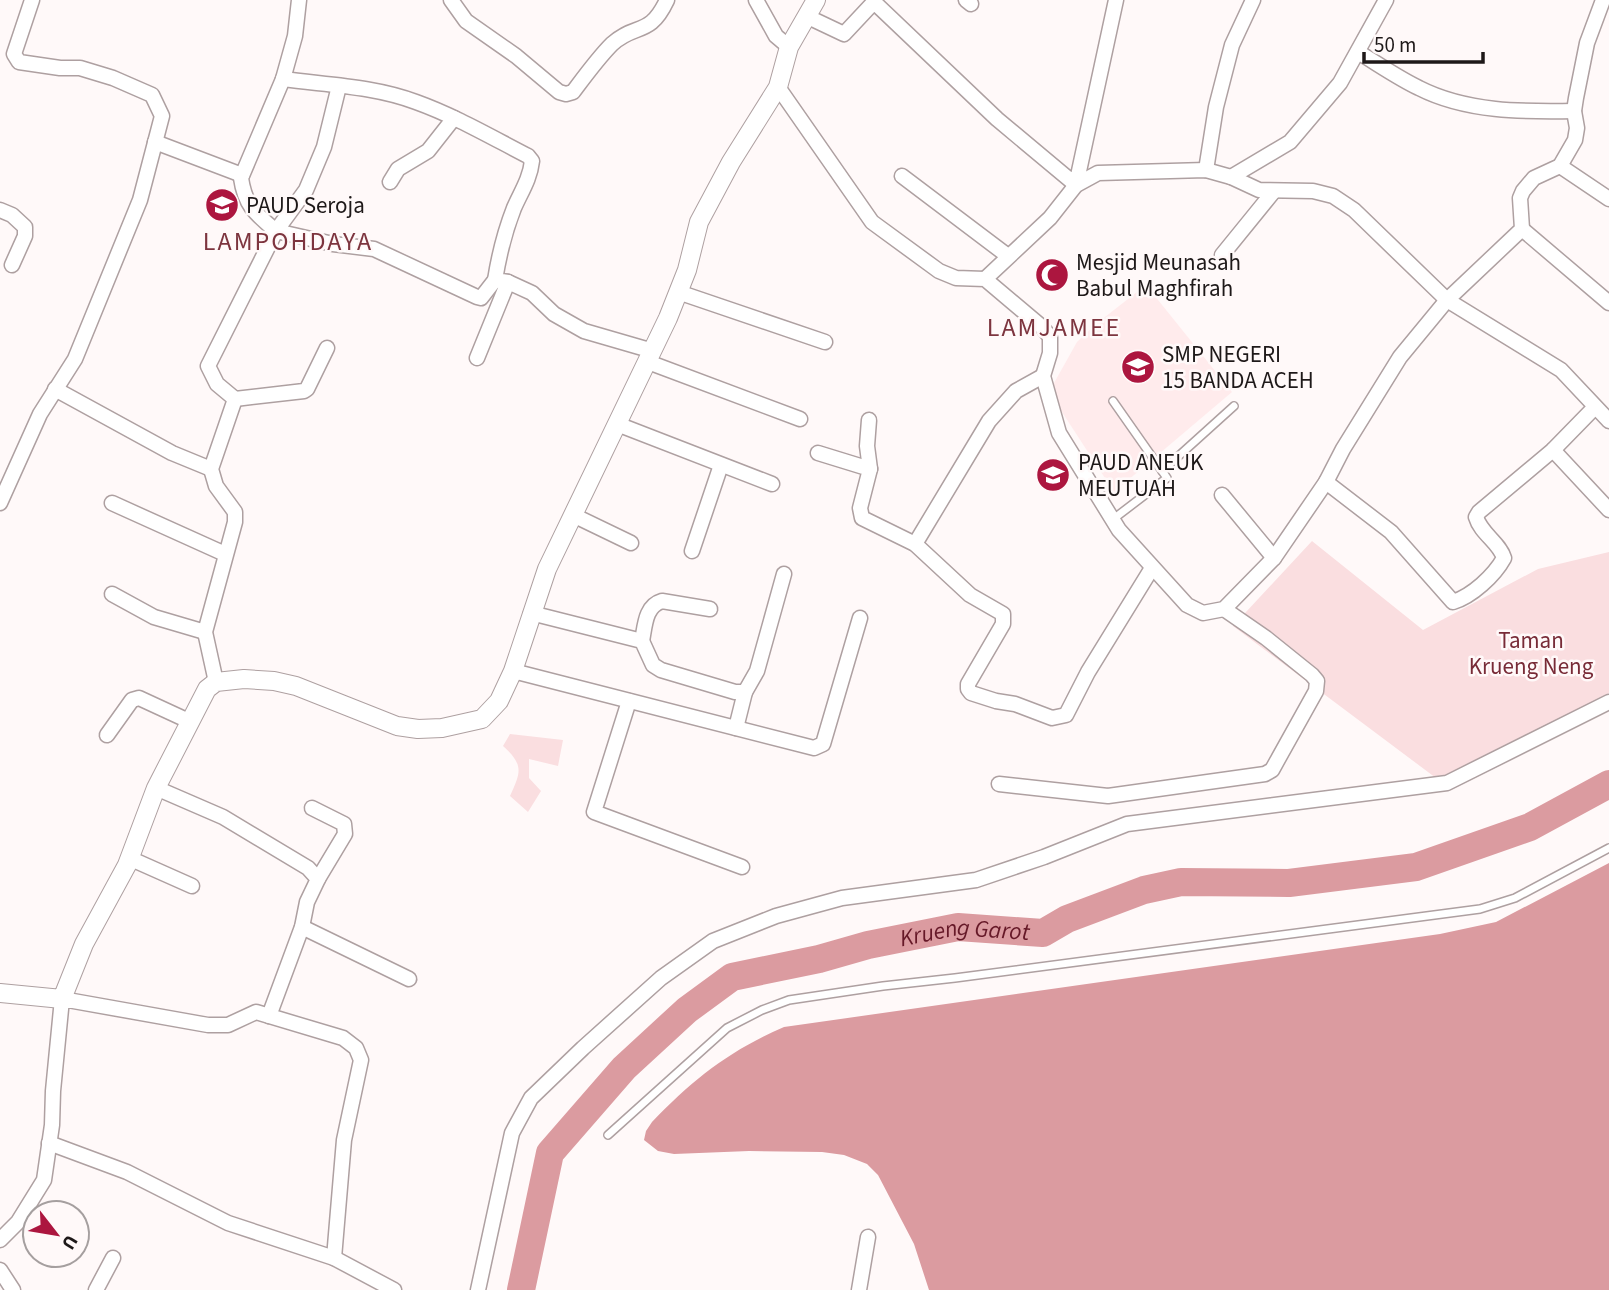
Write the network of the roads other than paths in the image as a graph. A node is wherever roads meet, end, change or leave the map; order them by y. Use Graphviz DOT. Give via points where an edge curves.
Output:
graph roads {
  1 [pos="32,0"];
  2 [pos="299,0"];
  3 [pos="451,0"];
  4 [pos="667,0"];
  5 [pos="756,0"];
  6 [pos="1116,0"];
  7 [pos="1253,0"];
  8 [pos="1386,0"];
  9 [pos="1605,6"];
  10 [pos="811,8"];
  11 [pos="789,47"];
  12 [pos="1358,52"];
  13 [pos="284,79"];
  14 [pos="339,86"];
  15 [pos="778,87"];
  16 [pos="1574,111"];
  17 [pos="454,118"];
  18 [pos="155,142"];
  19 [pos="1560,166"];
  20 [pos="1206,170"];
  21 [pos="242,175"];
  22 [pos="902,176"];
  23 [pos="1231,177"];
  24 [pos="390,182"];
  25 [pos="1076,185"];
  26 [pos="1274,191"];
  27 [pos="1609,199"];
  28 [pos="0,209"];
  29 [pos="1522,229"];
  30 [pos="276,231"];
  31 [pos="1222,255"];
  32 [pos="1008,256"];
  33 [pos="12,265"];
  34 [pos="985,279"];
  35 [pos="501,281"];
  36 [pos="678,292"];
  37 [pos="1447,300"];
  38 [pos="1609,303"];
  39 [pos="825,342"];
  40 [pos="327,348"];
  41 [pos="650,356"];
  42 [pos="477,358"];
  43 [pos="1043,376"];
  44 [pos="55,389"];
  45 [pos="235,399"];
  46 [pos="1112,401"];
  47 [pos="1234,405"];
  48 [pos="1595,407"];
  49 [pos="800,419"];
  50 [pos="869,420"];
  51 [pos="1609,421"];
  52 [pos="617,424"];
  53 [pos="1553,450"];
  54 [pos="818,453"];
  55 [pos="721,464"];
  56 [pos="211,468"];
  57 [pos="870,469"];
  58 [pos="1162,471"];
  59 [pos="1326,482"];
  60 [pos="772,484"];
  61 [pos="1222,495"];
  62 [pos="0,503"];
  63 [pos="112,503"];
  64 [pos="1609,510"];
  65 [pos="573,515"];
  66 [pos="1112,520"];
  67 [pos="631,542"];
  68 [pos="915,544"];
  69 [pos="692,551"];
  70 [pos="225,554"];
  71 [pos="1275,558"];
  72 [pos="1152,568"];
  73 [pos="784,574"];
  74 [pos="112,594"];
  75 [pos="1224,609"];
  76 [pos="710,610"];
  77 [pos="531,613"];
  78 [pos="860,618"];
  79 [pos="205,632"];
  80 [pos="642,641"];
  81 [pos="513,671"];
  82 [pos="216,682"];
  83 [pos="745,692"];
  84 [pos="629,701"];
  85 [pos="1609,702"];
  86 [pos="191,722"];
  87 [pos="736,728"];
  88 [pos="107,735"];
  89 [pos="999,784"];
  90 [pos="156,788"];
  91 [pos="312,808"];
  92 [pos="1609,848"];
  93 [pos="130,858"];
  94 [pos="742,867"];
  95 [pos="318,880"];
  96 [pos="192,886"];
  97 [pos="302,927"];
  98 [pos="409,979"];
  99 [pos="0,993"];
  100 [pos="62,999"];
  101 [pos="269,1016"];
  102 [pos="608,1135"];
  103 [pos="50,1143"];
  104 [pos="868,1237"];
  105 [pos="0,1240"];
  106 [pos="113,1258"];
  107 [pos="334,1258"];
  108 [pos="0,1270"];
  109 [pos="376,1286"];
  110 [pos="13,1290"];
  111 [pos="96,1290"];
  112 [pos="394,1290"];
  113 [pos="478,1290"];
  114 [pos="859,1290"];
  1 -- 18 [label="street" via="14,54 19,62 80,68 152,95 162,116"];
  2 -- 13 [label="street"];
  3 -- 4 [label="street" via="466,20 566,94 573,92 623,35 653,23"];
  5 -- 11 [label="street" via="776,36"];
  6 -- 25 [label="street"];
  7 -- 20 [label="street" via="1232,46"];
  8 -- 12 [label="street"];
  9 -- 16 [label="street" via="1587,43"];
  10 -- 11 [label="street"];
  10 -- 25 [label="street" via="844,34 874,2 997,119"];
  11 -- 15 [label="street"];
  12 -- 16 [label="street" via="1421,89 1451,100 1514,112"];
  12 -- 23 [label="street" via="1340,83 1290,142"];
  13 -- 14 [label="street"];
  13 -- 21 [label="street"];
  14 -- 17 [label="street" via="414,101"];
  14 -- 30 [label="street" via="324,147 306,190"];
  15 -- 34 [label="street" via="872,222 939,271 956,278"];
  15 -- 36 [label="street" via="703,213"];
  16 -- 19 [label="street" via="1575,140"];
  17 -- 24 [label="street" via="429,151 398,169"];
  17 -- 35 [label="street" via="532,161 500,250"];
  18 -- 21 [label="street"];
  18 -- 44 [label="street" via="140,200 118,256 75,359"];
  19 -- 27 [label="street"];
  19 -- 29 [label="street" via="1534,178 1523,191"];
  20 -- 23 [label="street"];
  20 -- 25 [label="street" via="1098,173"];
  21 -- 30 [label="street" via="244,196"];
  22 -- 32 [label="street"];
  23 -- 26 [label="street" via="1259,190"];
  25 -- 32 [label="street" via="1050,218"];
  26 -- 31 [label="street"];
  26 -- 37 [label="street" via="1333,196"];
  28 -- 33 [label="street" via="25,227"];
  29 -- 37 [label="street"];
  29 -- 38 [label="street"];
  30 -- 35 [label="street" via="374,249 481,298"];
  30 -- 45 [label="street" via="208,366 217,384"];
  32 -- 34 [label="street"];
  34 -- 43 [label="street" via="1050,337"];
  35 -- 41 [label="street" via="532,293 554,314 584,331"];
  35 -- 42 [label="street"];
  36 -- 39 [label="street"];
  36 -- 41 [label="street"];
  37 -- 48 [label="street" via="1561,370"];
  37 -- 59 [label="street" via="1400,357"];
  40 -- 45 [label="street" via="304,391"];
  41 -- 49 [label="street"];
  41 -- 52 [label="street"];
  43 -- 66 [label="street" via="1059,433"];
  43 -- 68 [label="street" via="1016,391 989,421"];
  44 -- 56 [label="street" via="172,453"];
  44 -- 62 [label="street"];
  45 -- 56 [label="street"];
  46 -- 58 [label="lane"];
  47 -- 58 [label="lane"];
  48 -- 51 [label="street"];
  48 -- 53 [label="street"];
  50 -- 57 [label="street"];
  52 -- 55 [label="street"];
  52 -- 65 [label="street"];
  53 -- 59 [label="street" via="1479,512 1478,524 1504,558 1469,595 1453,602 1391,532"];
  53 -- 64 [label="street"];
  54 -- 57 [label="street"];
  55 -- 60 [label="street"];
  55 -- 69 [label="street"];
  56 -- 70 [label="street" via="216,485 235,512"];
  57 -- 68 [label="street" via="860,508 862,518"];
  58 -- 66 [label="lane" via="1167,478"];
  59 -- 71 [label="street"];
  61 -- 71 [label="street"];
  63 -- 70 [label="street"];
  65 -- 67 [label="street"];
  65 -- 77 [label="street"];
  66 -- 72 [label="street"];
  68 -- 72 [label="street" via="970,596 1003,614 1003,625 968,684 971,693 1052,718 1066,715"];
  70 -- 79 [label="street"];
  71 -- 75 [label="street"];
  72 -- 75 [label="street" via="1187,605 1203,612"];
  73 -- 83 [label="street" via="757,671"];
  74 -- 79 [label="street" via="154,617"];
  75 -- 89 [label="street" via="1317,681 1316,691 1272,770 1108,796"];
  76 -- 80 [label="street" via="662,601 654,604"];
  77 -- 80 [label="street"];
  77 -- 81 [label="street"];
  78 -- 87 [label="street" via="823,744 814,748"];
  79 -- 82 [label="street"];
  80 -- 83 [label="street" via="653,666 661,670"];
  81 -- 82 [label="street" via="499,701 482,719 418,729 397,726 296,686 244,679"];
  81 -- 84 [label="street"];
  82 -- 86 [label="street" via="207,689"];
  83 -- 87 [label="street"];
  84 -- 87 [label="street"];
  84 -- 94 [label="street" via="594,812"];
  85 -- 113 [label="street" via="1447,783 1127,824 976,880 842,898 776,916 713,941 661,978 531,1098 512,1133"];
  86 -- 88 [label="street" via="139,698 132,700"];
  86 -- 90 [label="street"];
  90 -- 93 [label="street"];
  90 -- 95 [label="street" via="223,817 308,868"];
  91 -- 95 [label="street" via="344,824 345,834"];
  92 -- 102 [label="lane" via="1515,898 1480,909 789,1000 727,1028"];
  93 -- 96 [label="street"];
  93 -- 100 [label="street" via="84,944"];
  95 -- 97 [label="street"];
  97 -- 98 [label="street"];
  97 -- 101 [label="street"];
  99 -- 100 [label="street"];
  100 -- 101 [label="street" via="208,1025 228,1025 256,1012"];
  100 -- 103 [label="street"];
  101 -- 107 [label="street" via="343,1038 356,1048 361,1060 344,1140"];
  103 -- 105 [label="street" via="44,1180 18,1222"];
  103 -- 107 [label="street" via="127,1172 228,1223"];
  104 -- 114 [label="street"];
  106 -- 111 [label="street"];
  107 -- 109 [label="street"];
  108 -- 110 [label="street"];
  109 -- 112 [label="street"];
}
